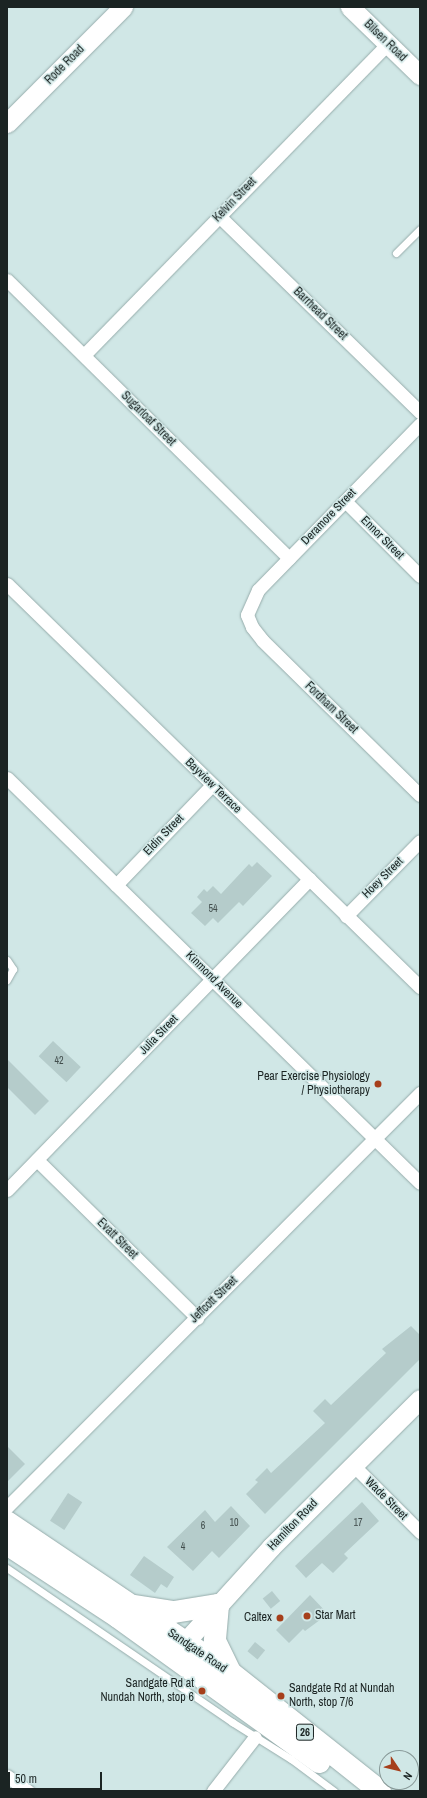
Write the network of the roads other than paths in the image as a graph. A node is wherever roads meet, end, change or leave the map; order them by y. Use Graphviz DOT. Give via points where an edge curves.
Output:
graph roads {
  1 [pos="123,7"];
  2 [pos="350,7"];
  3 [pos="387,44"];
  4 [pos="420,75"];
  5 [pos="7,123"];
  6 [pos="219,216"];
  7 [pos="420,229"];
  8 [pos="396,253"];
  9 [pos="7,280"];
  10 [pos="84,355"];
  11 [pos="420,412"];
  12 [pos="420,424"];
  13 [pos="345,501"];
  14 [pos="289,558"];
  15 [pos="420,576"];
  16 [pos="7,584"];
  17 [pos="248,615"];
  18 [pos="7,778"];
  19 [pos="212,785"];
  20 [pos="420,795"];
  21 [pos="420,841"];
  22 [pos="309,879"];
  23 [pos="116,885"];
  24 [pos="346,916"];
  25 [pos="7,960"];
  26 [pos="213,979"];
  27 [pos="7,980"];
  28 [pos="420,987"];
  29 [pos="420,1093"];
  30 [pos="375,1138"];
  31 [pos="37,1160"];
  32 [pos="420,1183"];
  33 [pos="7,1190"];
  34 [pos="196,1318"];
  35 [pos="420,1399"];
  36 [pos="353,1465"];
  37 [pos="7,1507"];
  38 [pos="7,1522"];
  39 [pos="420,1532"];
  40 [pos="7,1544"];
  41 [pos="7,1568"];
  42 [pos="130,1605"];
  43 [pos="218,1605"];
  44 [pos="178,1649"];
  45 [pos="231,1673"];
  46 [pos="255,1737"];
  47 [pos="7,1776"];
  48 [pos="28,1791"];
  49 [pos="213,1791"];
  50 [pos="334,1791"];
  51 [pos="358,1791"];
  52 [pos="380,1791"];
  1 -- 5 [label="main road, Rode Road"];
  2 -- 3 [label="main road, Bilsen Road"];
  3 -- 4 [label="main road, Bilsen Road"];
  3 -- 6 [label="street, Kelvin Street"];
  6 -- 10 [label="street, Kelvin Street"];
  6 -- 11 [label="street, Barrhead Street"];
  7 -- 8 [label="lane"];
  9 -- 10 [label="street, Sugarloaf Street"];
  10 -- 14 [label="street, Sugarloaf Street"];
  12 -- 13 [label="street, Deramore Street"];
  13 -- 14 [label="street, Deramore Street"];
  13 -- 15 [label="street, Ennor Street"];
  14 -- 17 [label="street, Deramore Street" via="254,596"];
  16 -- 19 [label="street, Bayview Terrace"];
  17 -- 20 [label="street, Fordham Street" via="252,628 262,640"];
  18 -- 23 [label="street, Kinmond Avenue"];
  19 -- 22 [label="street, Bayview Terrace"];
  19 -- 23 [label="street, Eldin Street"];
  21 -- 24 [label="street, Hoey Street"];
  22 -- 24 [label="street, Bayview Terrace"];
  22 -- 26 [label="street, Julia Street"];
  23 -- 26 [label="street, Kinmond Avenue"];
  24 -- 28 [label="street, Bayview Terrace"];
  25 -- 27 [label="lane" via="13,969"];
  26 -- 30 [label="street, Kinmond Avenue"];
  26 -- 31 [label="street, Julia Street"];
  29 -- 30 [label="street, Jeffcott Street"];
  30 -- 32 [label="street, Kinmond Avenue"];
  30 -- 34 [label="street, Jeffcott Street"];
  31 -- 33 [label="street, Julia Street"];
  31 -- 34 [label="street, Evatt Street"];
  34 -- 37 [label="street, Jeffcott Street"];
  35 -- 36 [label="main road, Hamilton Road"];
  36 -- 39 [label="street, Wade Street"];
  36 -- 43 [label="main road, Hamilton Road"];
  38 -- 42 [label="highway, Sandgate Road / 26"];
  40 -- 44 [label="highway, Sandgate Road / 26"];
  41 -- 46 [label="lane"];
  42 -- 43 [label="highway" via="174,1612"];
  42 -- 44 [label="highway, Sandgate Road / 26"];
  43 -- 44 [label="main road, Hamilton Road"];
  43 -- 45 [label="highway" via="215,1641"];
  44 -- 45 [label="highway, Sandgate Road / 26"];
  44 -- 51 [label="highway, Sandgate Road / 26"];
  45 -- 52 [label="highway, Sandgate Road / 26"];
  46 -- 49 [label="street"];
  46 -- 50 [label="lane"];
  47 -- 48 [label="street"];
}
